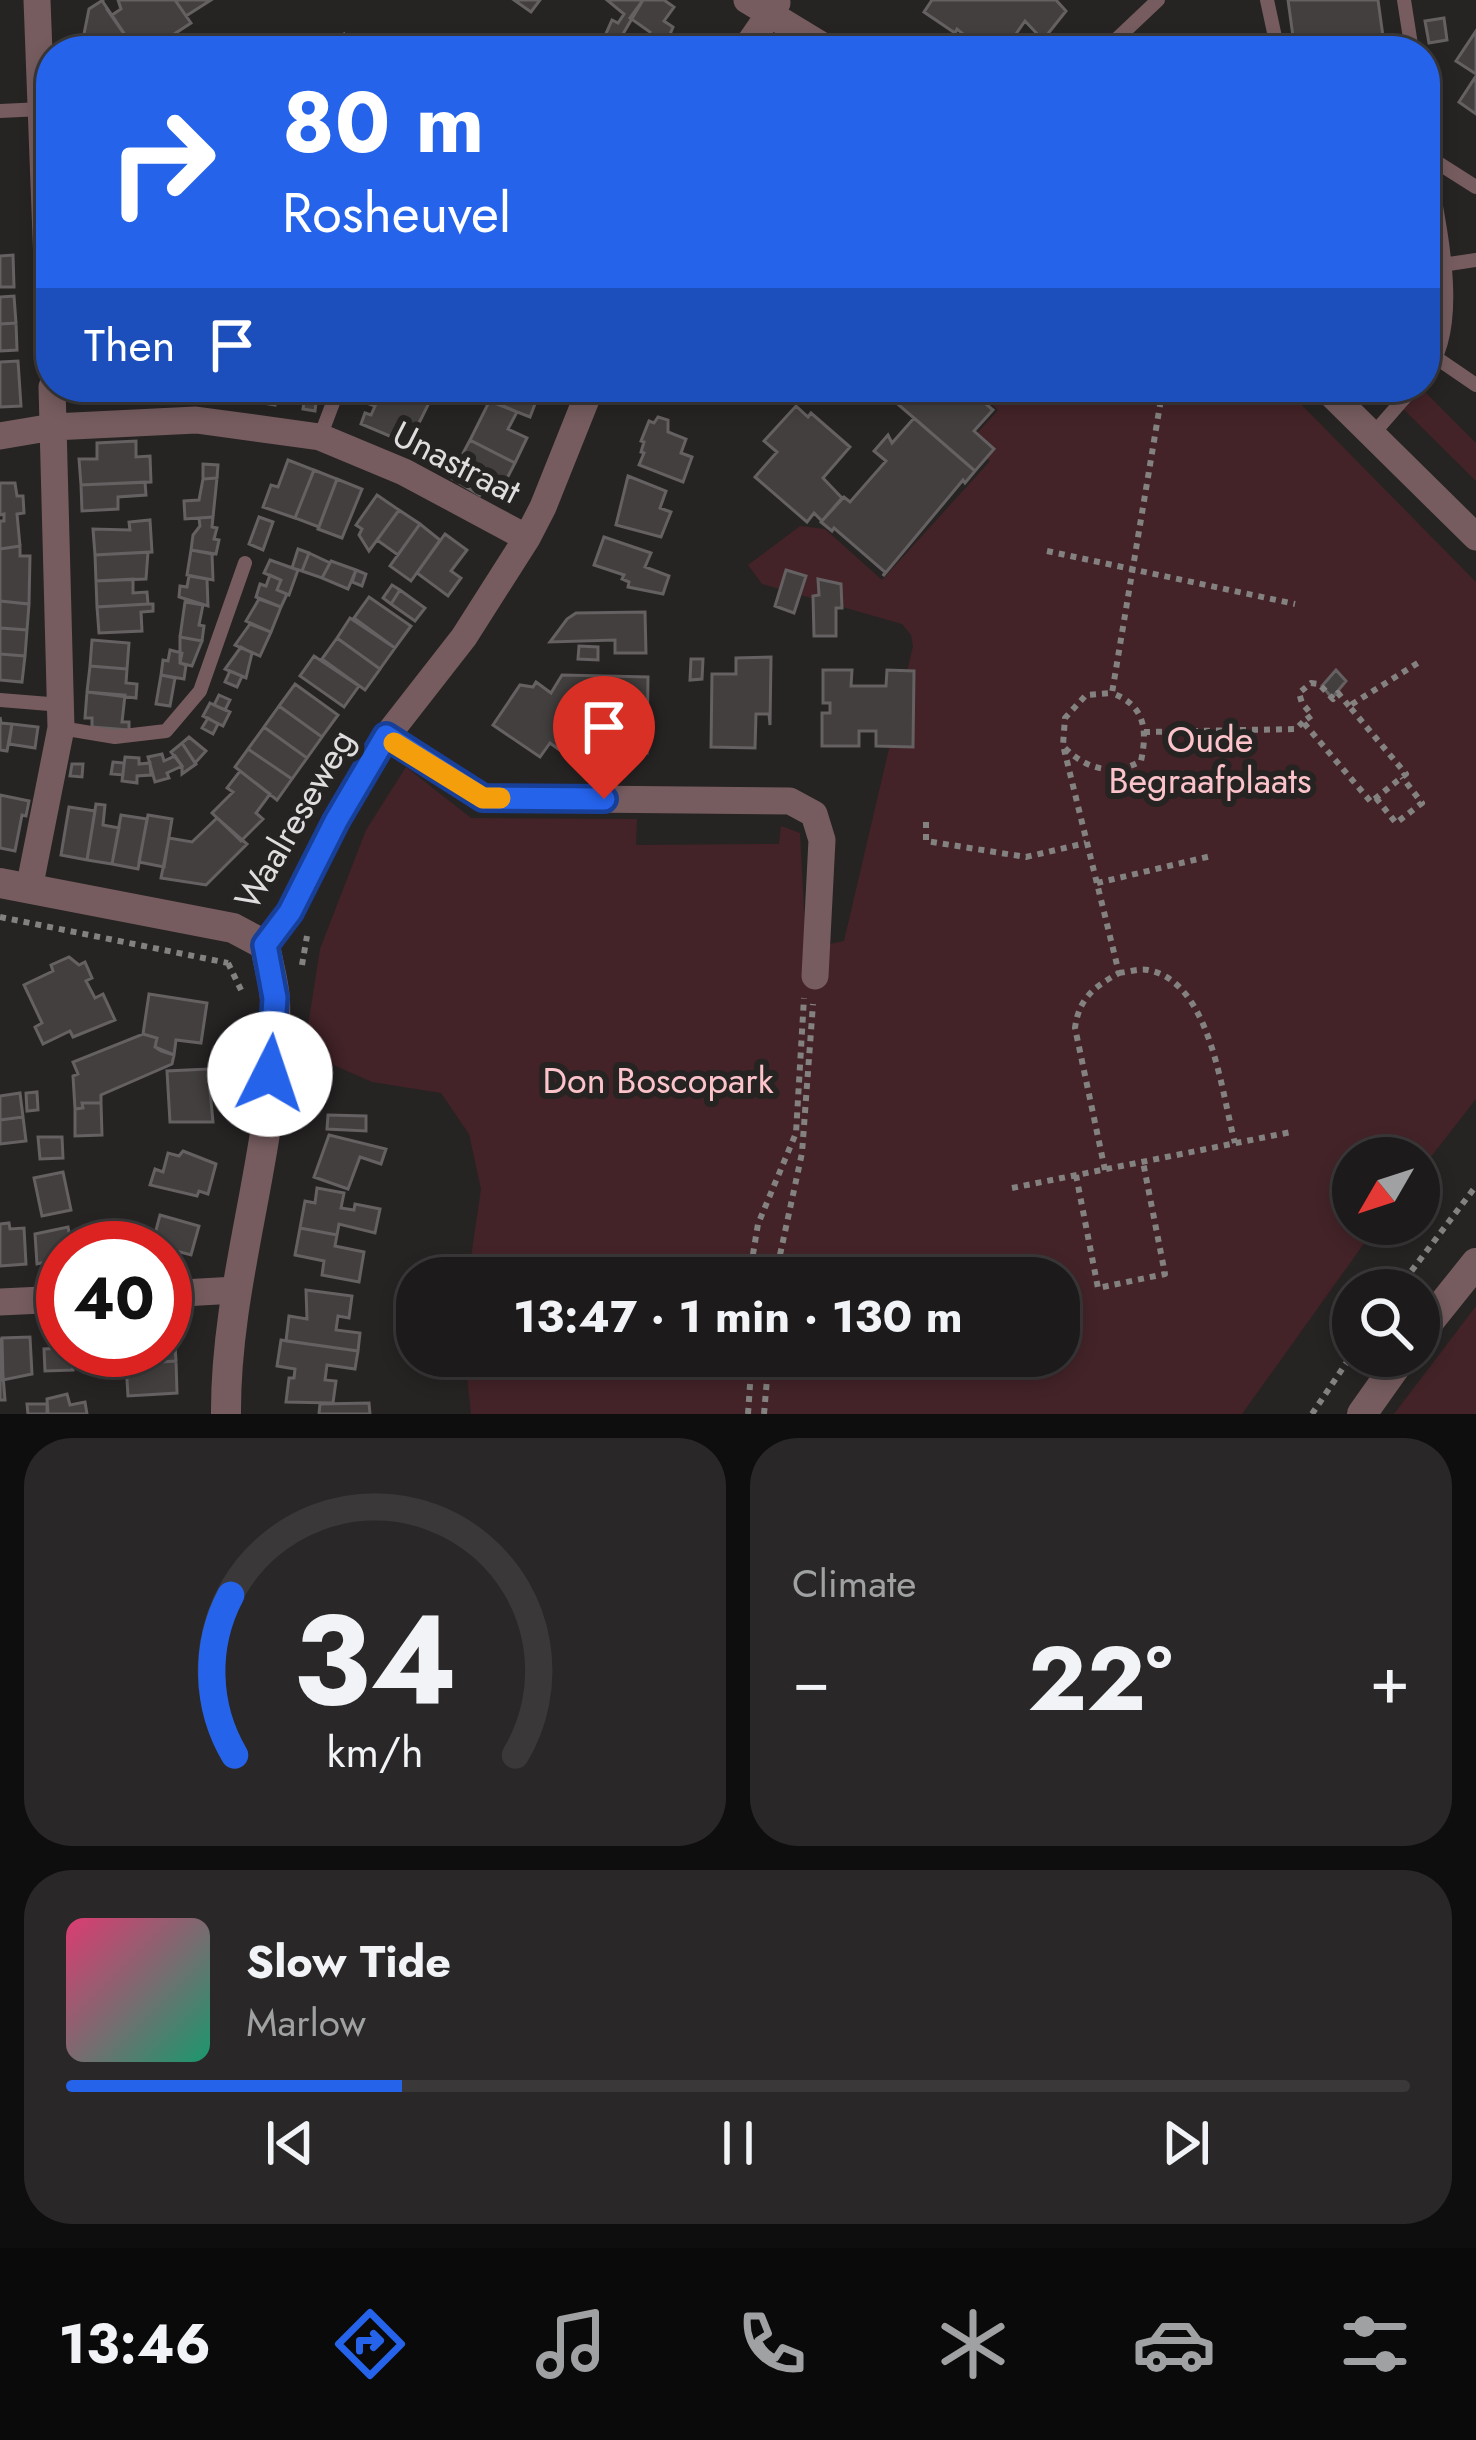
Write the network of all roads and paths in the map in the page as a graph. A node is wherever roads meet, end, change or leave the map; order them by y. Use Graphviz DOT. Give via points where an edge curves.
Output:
graph roads {
  1 [pos="1158,0"];
  2 [pos="1267,0"];
  3 [pos="1404,0"];
  4 [pos="45,4"];
  5 [pos="768,8"];
  6 [pos="44,36"];
  7 [pos="752,36"];
  8 [pos="809,36"];
  9 [pos="1120,36"];
  10 [pos="1274,36"];
  11 [pos="1410,36"];
  12 [pos="36,109"];
  13 [pos="0,111"];
  14 [pos="1440,165"];
  15 [pos="1476,187"];
  16 [pos="1440,251"];
  17 [pos="1476,260"];
  18 [pos="1442,265"];
  19 [pos="1440,349"];
  20 [pos="1440,360"];
  21 [pos="1476,386"];
  22 [pos="52,402"];
  23 [pos="333,402"];
  24 [pos="585,402"];
  25 [pos="1160,402"];
  26 [pos="1340,402"];
  27 [pos="1401,402"];
  28 [pos="53,427"];
  29 [pos="1373,434"];
  30 [pos="0,436"];
  31 [pos="320,437"];
  32 [pos="1476,537"];
  33 [pos="526,538"];
  34 [pos="1047,551"];
  35 [pos="245,563"];
  36 [pos="1132,572"];
  37 [pos="1295,604"];
  38 [pos="1421,661"];
  39 [pos="1112,693"];
  40 [pos="0,700"];
  41 [pos="1348,706"];
  42 [pos="61,716"];
  43 [pos="1303,722"];
  44 [pos="1144,732"];
  45 [pos="386,736"];
  46 [pos="1063,745"];
  47 [pos="1402,777"];
  48 [pos="1376,798"];
  49 [pos="926,822"];
  50 [pos="1086,843"];
  51 [pos="1211,856"];
  52 [pos="1096,883"];
  53 [pos="14,886"];
  54 [pos="264,892"];
  55 [pos="236,902"];
  56 [pos="0,917"];
  57 [pos="265,945"];
  58 [pos="228,963"];
  59 [pos="1119,973"];
  60 [pos="810,988"];
  61 [pos="1291,1132"];
  62 [pos="1234,1144"];
  63 [pos="1143,1162"];
  64 [pos="1105,1170"];
  65 [pos="1076,1175"];
  66 [pos="1476,1186"];
  67 [pos="1012,1188"];
  68 [pos="752,1257"];
  69 [pos="780,1257"];
  70 [pos="1476,1263"];
  71 [pos="1413,1269"];
  72 [pos="236,1290"];
  73 [pos="192,1292"];
  74 [pos="36,1300"];
  75 [pos="0,1302"];
  76 [pos="1440,1308"];
  77 [pos="751,1377"];
  78 [pos="767,1377"];
  79 [pos="1337,1377"];
  80 [pos="1388,1377"];
  81 [pos="226,1414"];
  82 [pos="748,1414"];
  83 [pos="764,1414"];
  84 [pos="1312,1414"];
  85 [pos="1362,1414"];
  1 -- 9 [label="lane"];
  2 -- 10 [label="lane"];
  3 -- 11 [label="lane"];
  4 -- 6 [label="street"];
  5 -- 7 [label="street"];
  5 -- 8 [label="street"];
  12 -- 13 [label="lane"];
  14 -- 15 [label="lane"];
  16 -- 18 [label="lane"];
  17 -- 18 [label="lane"];
  18 -- 19 [label="lane" via="1448,307"];
  20 -- 21 [label="lane"];
  22 -- 28 [label="street"];
  23 -- 31 [label="lane"];
  24 -- 33 [label="street, Waalreseweg"];
  25 -- 36 [label="path"];
  26 -- 29 [label="street"];
  27 -- 29 [label="lane"];
  28 -- 30 [label="street, Unastraat"];
  28 -- 31 [label="street, Unastraat" via="196,420"];
  28 -- 42 [label="street"];
  29 -- 32 [label="street"];
  31 -- 33 [label="street, Unastraat"];
  33 -- 45 [label="street, Waalreseweg" via="464,637"];
  34 -- 36 [label="path"];
  35 -- 42 [label="lane" via="200,691 166,731 116,737"];
  36 -- 37 [label="path"];
  36 -- 39 [label="path"];
  38 -- 41 [label="path"];
  39 -- 44 [label="path" via="1142,714"];
  39 -- 46 [label="path" via="1086,695 1065,718"];
  40 -- 42 [label="lane"];
  41 -- 43 [label="path" via="1311,683 1299,693 1312,715"];
  41 -- 47 [label="path"];
  42 -- 53 [label="street"];
  43 -- 44 [label="path" via="1296,729"];
  43 -- 48 [label="path" via="1371,802"];
  44 -- 46 [label="path" via="1142,760 1126,769 1091,768"];
  45 -- 57 [label="street, Waalreseweg"];
  45 -- 60 [label="street" via="483,798 790,801 814,814 822,840"];
  46 -- 50 [label="path"];
  47 -- 48 [label="path"];
  47 -- 48 [label="path" via="1422,803 1396,823"];
  49 -- 50 [label="path" via="926,842 975,851 1026,857"];
  50 -- 52 [label="path"];
  51 -- 52 [label="path"];
  52 -- 59 [label="path"];
  53 -- 57 [label="street" via="233,928"];
  54 -- 55 [label="path"];
  56 -- 58 [label="path"];
  57 -- 72 [label="street, Waalreseweg" via="275,998 267,1111"];
  59 -- 62 [label="path" via="1147,969 1179,985 1200,1013"];
  59 -- 64 [label="path" via="1093,988 1075,1028"];
  60 -- 68 [label="path" via="796,1133"];
  60 -- 69 [label="path" via="802,1153"];
  61 -- 62 [label="path"];
  62 -- 63 [label="path"];
  63 -- 64 [label="path"];
  63 -- 65 [label="path" via="1165,1274 1098,1288"];
  64 -- 65 [label="path"];
  65 -- 67 [label="path"];
  66 -- 71 [label="path"];
  70 -- 76 [label="street"];
  72 -- 73 [label="street"];
  72 -- 81 [label="street, Waalreseweg"];
  74 -- 75 [label="street"];
  77 -- 82 [label="path"];
  78 -- 83 [label="path"];
  79 -- 84 [label="path"];
  80 -- 85 [label="street"];
}
